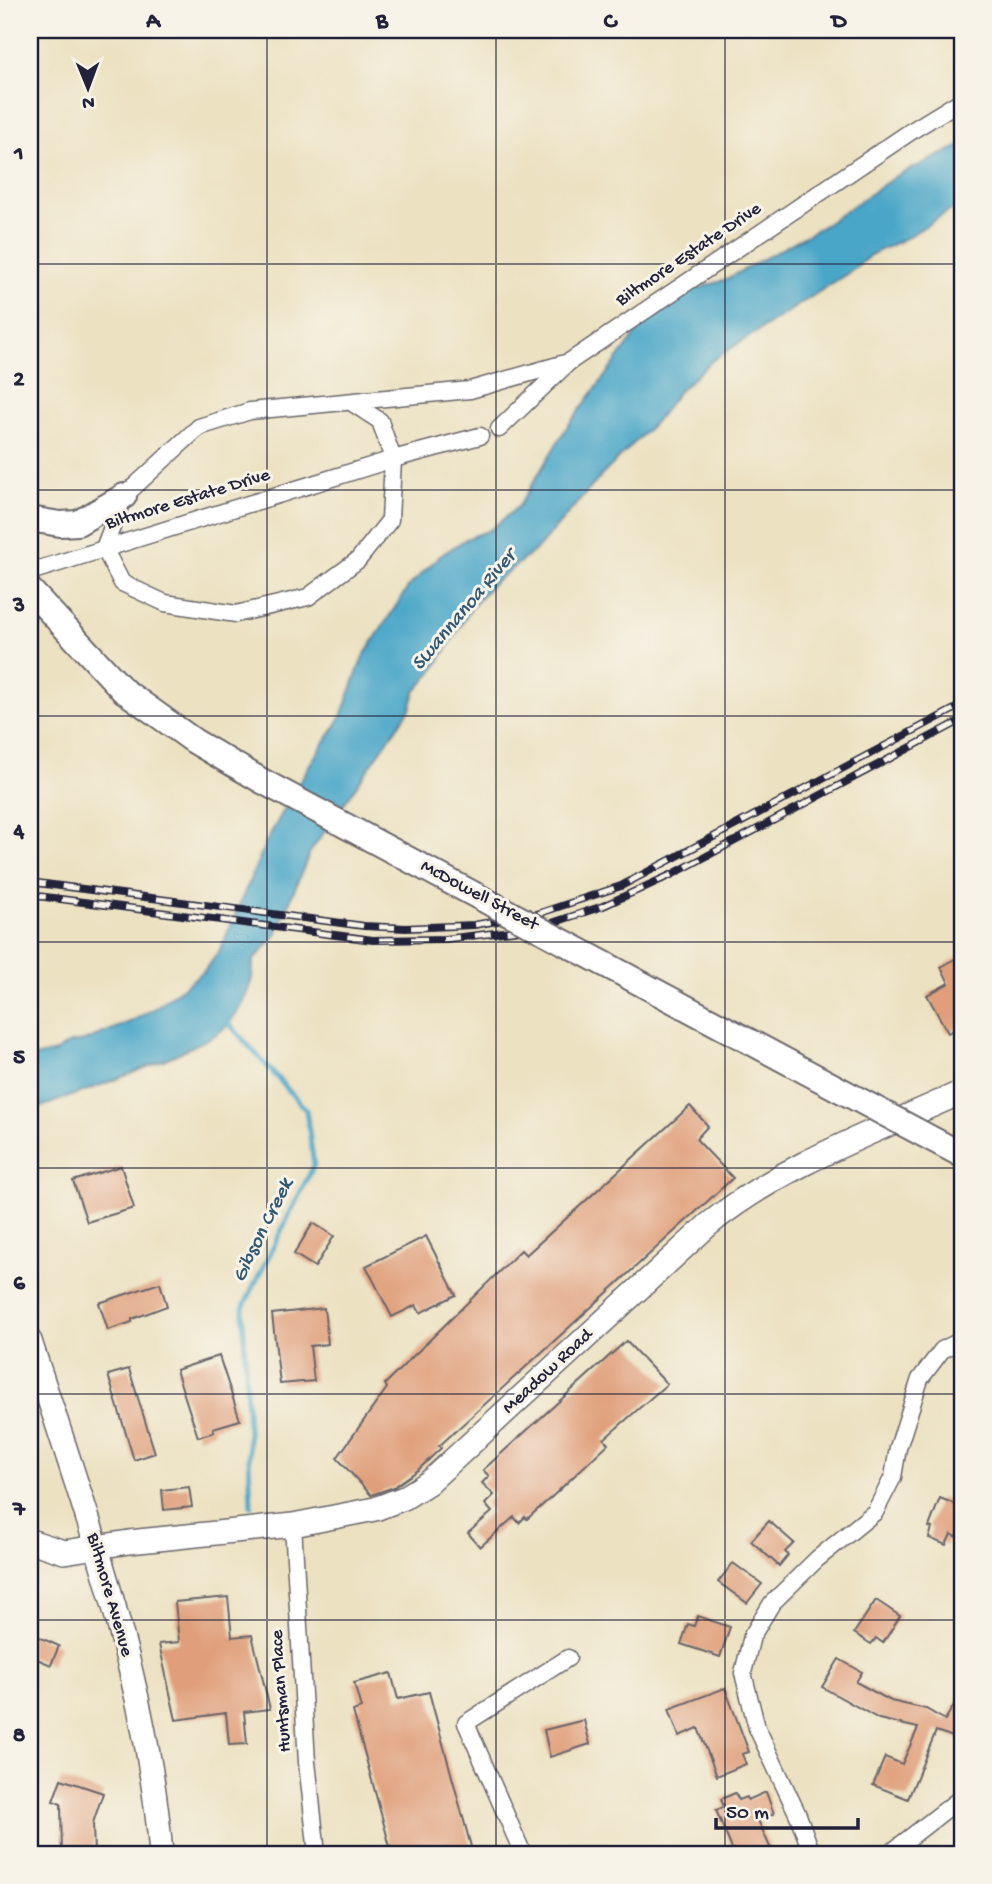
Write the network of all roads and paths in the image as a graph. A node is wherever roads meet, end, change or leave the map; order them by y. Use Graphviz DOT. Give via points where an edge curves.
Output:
graph roads {
  1 [pos="962,100"];
  2 [pos="569,362"];
  3 [pos="351,402"];
  4 [pos="499,429"];
  5 [pos="480,436"];
  6 [pos="393,459"];
  7 [pos="124,496"];
  8 [pos="30,519"];
  9 [pos="104,548"];
  10 [pos="30,572"];
  11 [pos="30,590"];
  12 [pos="962,1092"];
  13 [pos="962,1156"];
  14 [pos="962,1340"];
  15 [pos="30,1341"];
  16 [pos="293,1525"];
  17 [pos="30,1541"];
  18 [pos="96,1547"];
  19 [pos="568,1658"];
  20 [pos="962,1797"];
  21 [pos="162,1854"];
  22 [pos="317,1854"];
  23 [pos="523,1854"];
  24 [pos="811,1854"];
  25 [pos="889,1854"];
  1 -- 2 [label="street, Biltmore Estate Drive"];
  2 -- 3 [label="street" via="470,390"];
  2 -- 4 [label="street, Biltmore Estate Drive"];
  3 -- 6 [label="street" via="380,421"];
  3 -- 7 [label="street" via="250,411 199,427"];
  5 -- 6 [label="street, Biltmore Estate Drive"];
  6 -- 9 [label="street, Biltmore Estate Drive"];
  6 -- 9 [label="street" via="390,520 358,559 309,597 236,614 165,604 122,583"];
  7 -- 8 [label="main road" via="78,523"];
  7 -- 9 [label="street"];
  9 -- 10 [label="street, Biltmore Estate Drive"];
  11 -- 13 [label="main road, McDowell Street, bridge" via="123,690 194,741"];
  12 -- 16 [label="main road, Meadow Road" via="801,1166 734,1204 428,1483 374,1509"];
  14 -- 24 [label="street" via="942,1350 920,1379 893,1477 875,1512 772,1603 752,1636 743,1674 757,1728"];
  15 -- 18 [label="main road, Biltmore Avenue"];
  16 -- 18 [label="main road, Meadow Road"];
  16 -- 22 [label="street, Huntsman Place"];
  17 -- 18 [label="main road, Meadow Road" via="64,1552"];
  18 -- 21 [label="main road, Biltmore Avenue" via="140,1707"];
  19 -- 23 [label="street" via="467,1723"];
  20 -- 25 [label="street"];
}
